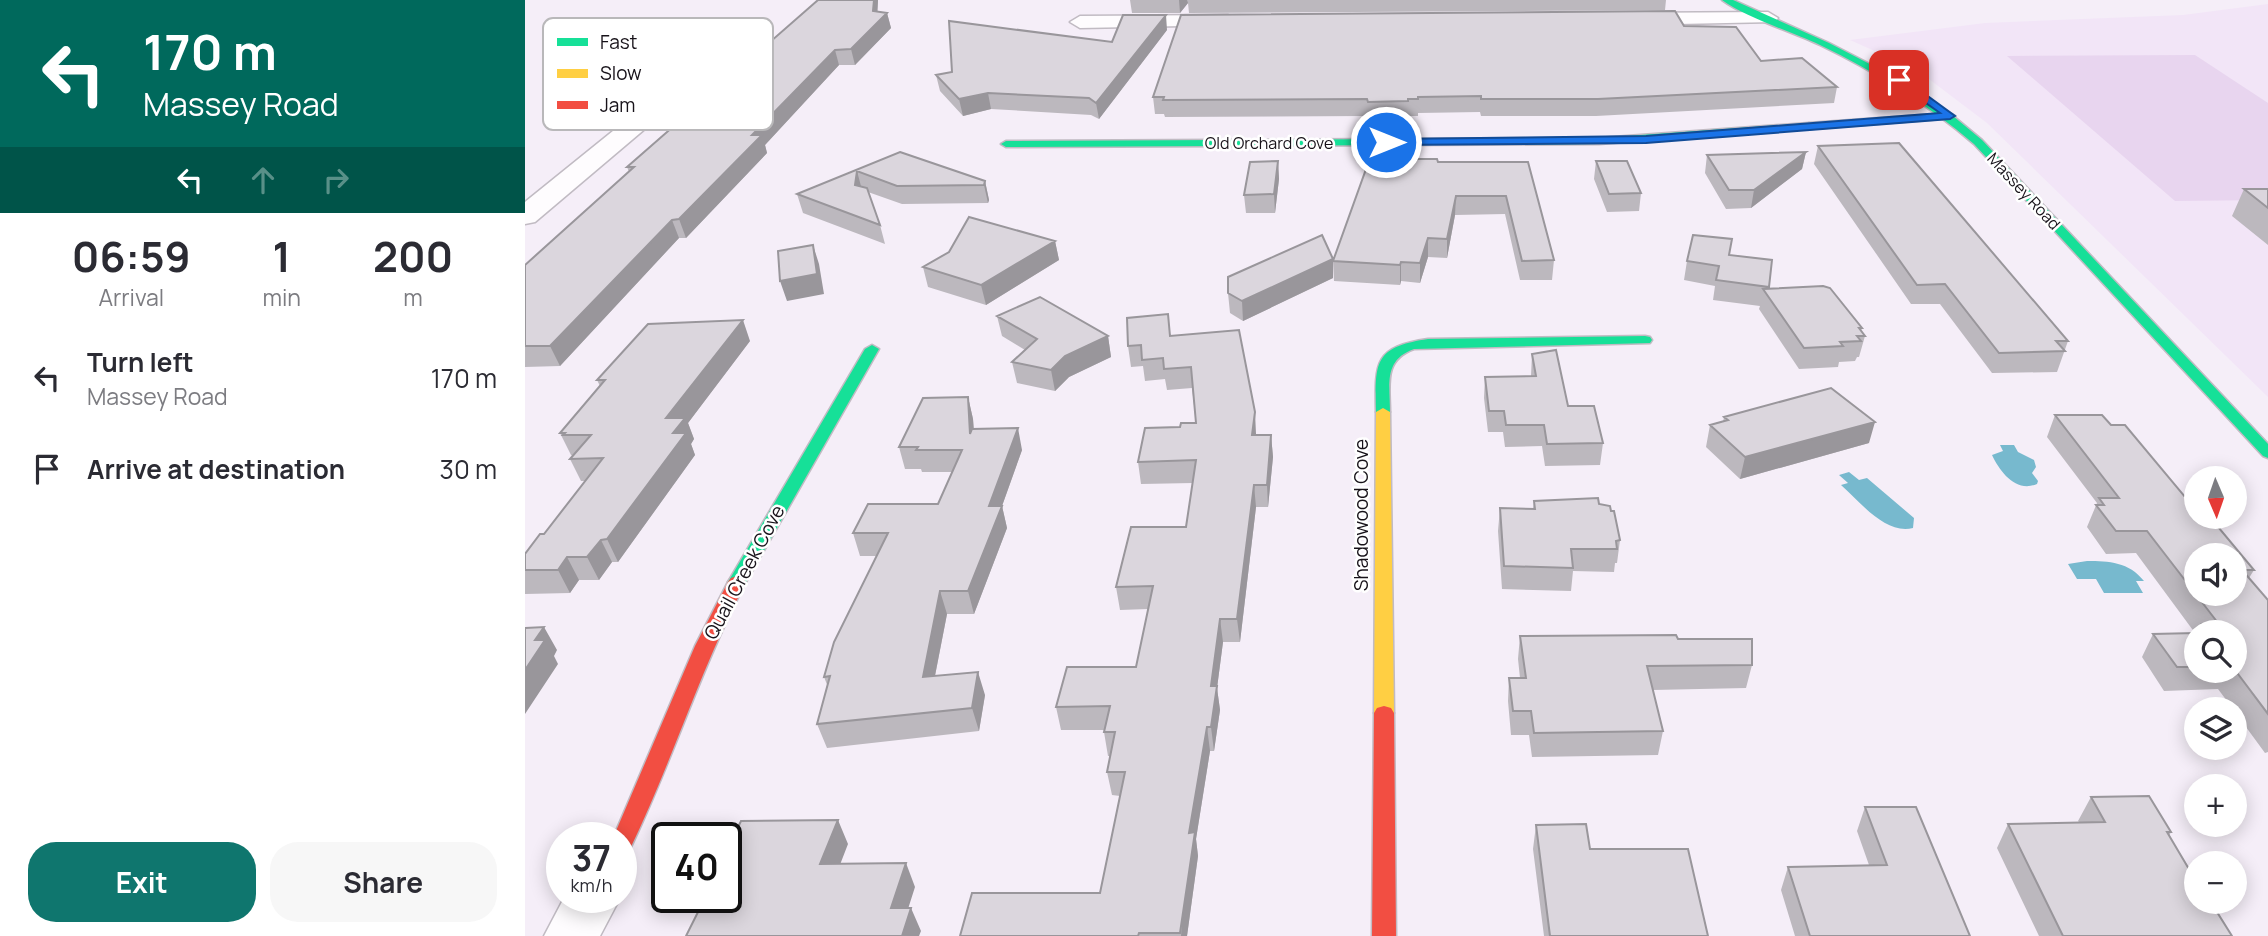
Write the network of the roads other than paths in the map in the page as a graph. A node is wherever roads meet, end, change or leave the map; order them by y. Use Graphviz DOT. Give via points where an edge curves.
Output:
graph roads {
  1 [pos="1726,0"];
  2 [pos="1768,18"];
  3 [pos="1603,19"];
  4 [pos="1245,21"];
  5 [pos="1080,22"];
  6 [pos="1950,116"];
  7 [pos="629,130"];
  8 [pos="1006,144"];
  9 [pos="525,216"];
  10 [pos="1645,340"];
  11 [pos="872,349"];
  12 [pos="2268,453"];
  13 [pos="632,822"];
  14 [pos="584,913"];
  15 [pos="571,936"];
  16 [pos="1384,936"];
  1 -- 2 [label="street, Massey Road"];
  2 -- 3 [label="street"];
  2 -- 6 [label="street, Massey Road" via="1899,80"];
  4 -- 5 [label="street"];
  6 -- 8 [label="street, Old Orchard Cove" via="1599,141"];
  6 -- 12 [label="street, Massey Road"];
  7 -- 9 [label="street"];
  10 -- 16 [label="street, Shadowood Cove" via="1428,343 1397,348 1383,364"];
  11 -- 13 [label="street, Quail Creek Cove" via="724,604"];
  14 -- 15 [label="street"];
}
